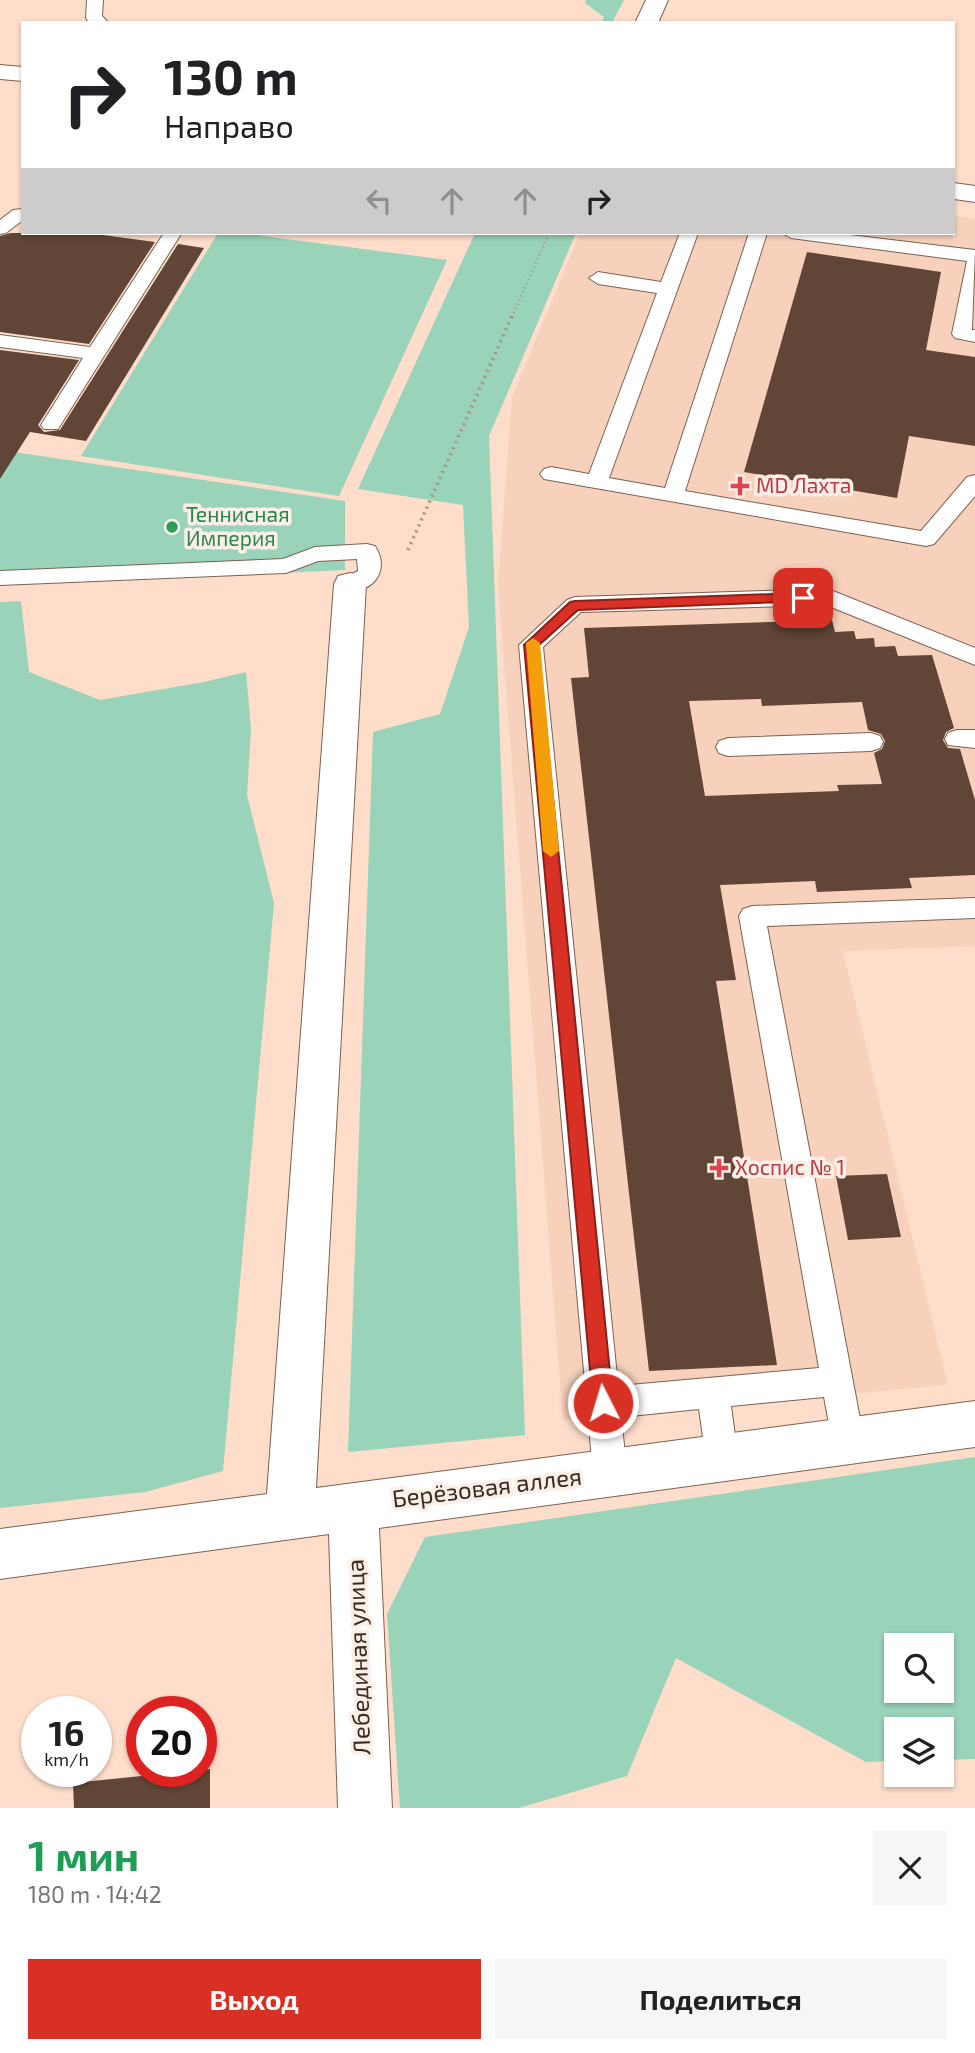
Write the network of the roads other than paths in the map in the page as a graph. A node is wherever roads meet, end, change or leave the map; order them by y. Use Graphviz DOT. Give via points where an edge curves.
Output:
graph roads {
  1 [pos="95,0"];
  2 [pos="657,0"];
  3 [pos="98,21"];
  4 [pos="647,21"];
  5 [pos="0,72"];
  6 [pos="21,74"];
  7 [pos="955,191"];
  8 [pos="975,194"];
  9 [pos="21,214"];
  10 [pos="0,229"];
  11 [pos="171,235"];
  12 [pos="688,235"];
  13 [pos="757,235"];
  14 [pos="806,235"];
  15 [pos="975,256"];
  16 [pos="975,263"];
  17 [pos="598,278"];
  18 [pos="668,289"];
  19 [pos="975,336"];
  20 [pos="0,341"];
  21 [pos="95,355"];
  22 [pos="51,425"];
  23 [pos="551,474"];
  24 [pos="597,482"];
  25 [pos="975,482"];
  26 [pos="673,496"];
  27 [pos="0,578"];
  28 [pos="351,584"];
  29 [pos="975,657"];
  30 [pos="871,742"];
  31 [pos="728,747"];
  32 [pos="975,908"];
  33 [pos="836,1381"];
  34 [pos="713,1393"];
  35 [pos="603,1403"];
  36 [pos="975,1424"];
  37 [pos="848,1440"];
  38 [pos="722,1458"];
  39 [pos="610,1472"];
  40 [pos="353,1506"];
  41 [pos="290,1514"];
  42 [pos="0,1554"];
  43 [pos="365,1808"];
  1 -- 3 [label="lane" via="94,18"];
  2 -- 4 [label="street"];
  5 -- 6 [label="street"];
  7 -- 8 [label="street"];
  9 -- 10 [label="lane"];
  11 -- 21 [label="lane"];
  12 -- 18 [label="lane"];
  13 -- 26 [label="lane"];
  14 -- 15 [label="lane"];
  16 -- 19 [label="lane" via="962,334"];
  17 -- 18 [label="lane"];
  18 -- 24 [label="lane"];
  20 -- 21 [label="lane"];
  21 -- 22 [label="lane"];
  23 -- 24 [label="lane"];
  24 -- 26 [label="lane"];
  25 -- 26 [label="lane" via="926,539"];
  27 -- 28 [label="lane" via="286,566 315,554 367,551 370,575"];
  28 -- 41 [label="street"];
  29 -- 35 [label="lane" via="828,597 575,605 531,645"];
  30 -- 31 [label="lane"];
  32 -- 33 [label="lane" via="752,916"];
  33 -- 34 [label="lane"];
  33 -- 37 [label="lane"];
  34 -- 35 [label="lane"];
  34 -- 38 [label="lane"];
  35 -- 39 [label="lane"];
  36 -- 37 [label="street, Берёзовая аллея"];
  37 -- 38 [label="street, Берёзовая аллея"];
  38 -- 39 [label="street, Берёзовая аллея"];
  39 -- 40 [label="street, Берёзовая аллея"];
  40 -- 41 [label="street, Берёзовая аллея"];
  40 -- 43 [label="street, Лебединая улица"];
  41 -- 42 [label="street, Берёзовая аллея"];
}
